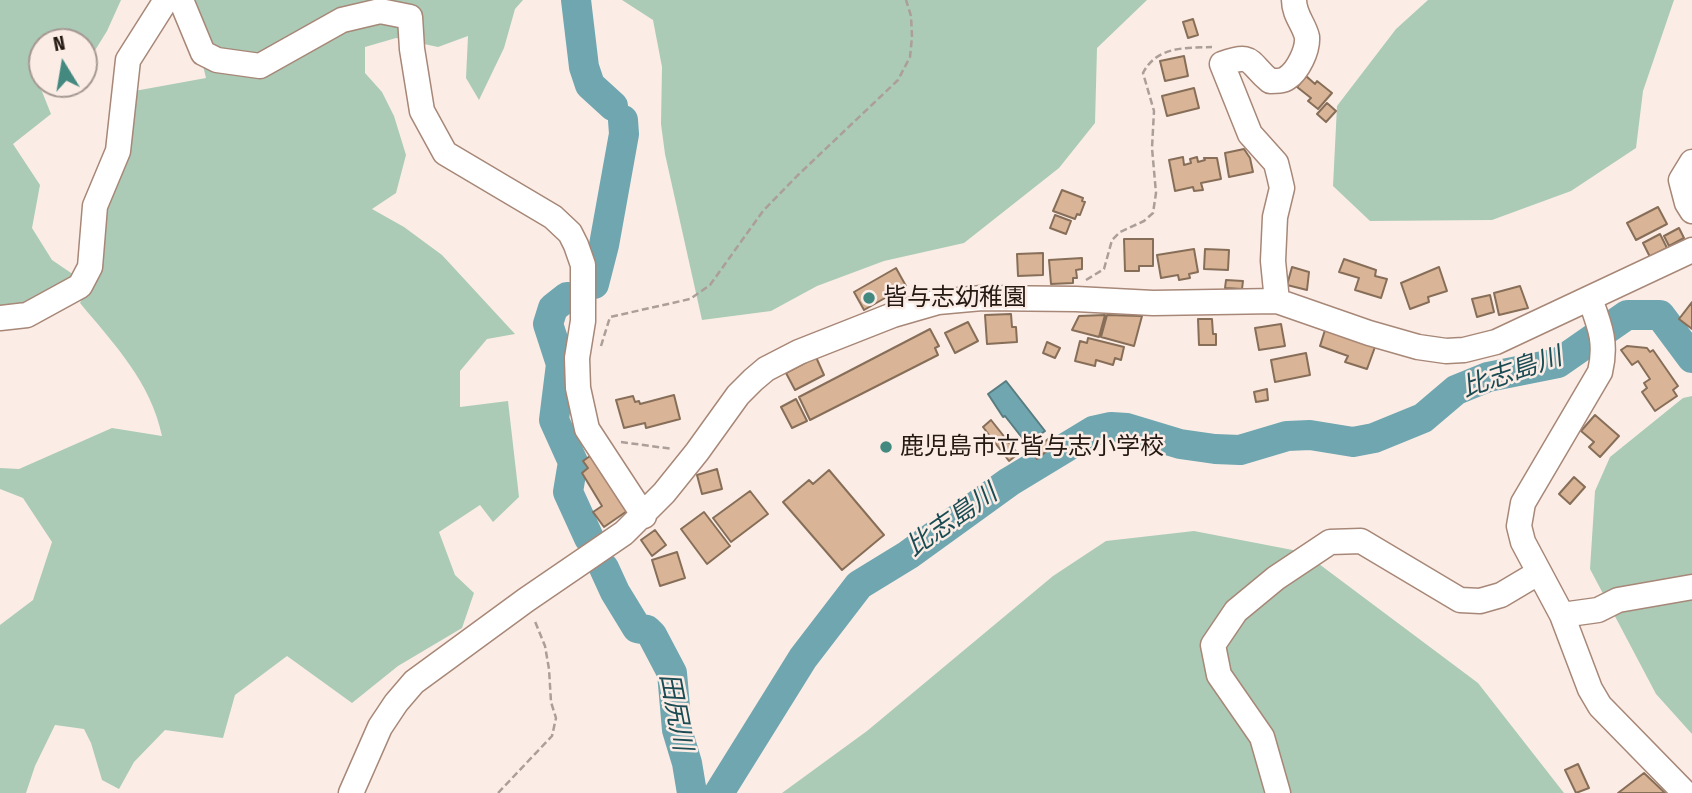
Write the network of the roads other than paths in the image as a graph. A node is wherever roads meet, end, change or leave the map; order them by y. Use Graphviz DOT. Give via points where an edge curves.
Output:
graph roads {
  1 [pos="166,0"];
  2 [pos="181,0"];
  3 [pos="1294,0"];
  4 [pos="1692,162"];
  5 [pos="1692,211"];
  6 [pos="1692,250"];
  7 [pos="1277,301"];
  8 [pos="1593,307"];
  9 [pos="0,318"];
  10 [pos="644,516"];
  11 [pos="1538,573"];
  12 [pos="1692,587"];
  13 [pos="1562,615"];
  14 [pos="351,793"];
  15 [pos="1278,793"];
  16 [pos="1685,793"];
  1 -- 9 [label="street" via="128,60 118,151 95,206 90,267 80,285 59,297 27,315"];
  2 -- 10 [label="street" via="204,53 218,60 260,66 342,20 380,11 410,17 422,111 445,153 552,217 576,245 583,265 578,388 587,429"];
  3 -- 7 [label="street" via="1307,46 1287,78 1270,81 1240,57 1222,64 1250,134 1276,163 1279,175 1282,188 1273,261"];
  4 -- 5 [label="street" via="1681,180"];
  6 -- 8 [label="street"];
  7 -- 8 [label="street" via="1369,333 1446,351 1496,342"];
  7 -- 10 [label="street" via="971,299 893,314 766,369 738,395"];
  8 -- 11 [label="street" via="1605,353 1600,372 1520,513 1522,542"];
  10 -- 14 [label="street" via="414,682 380,727"];
  11 -- 13 [label="street"];
  11 -- 15 [label="street" via="1501,595 1460,600 1361,541 1330,542 1236,611 1213,645 1219,676 1262,737"];
  12 -- 13 [label="street"];
  13 -- 16 [label="street" via="1600,706"];
}
